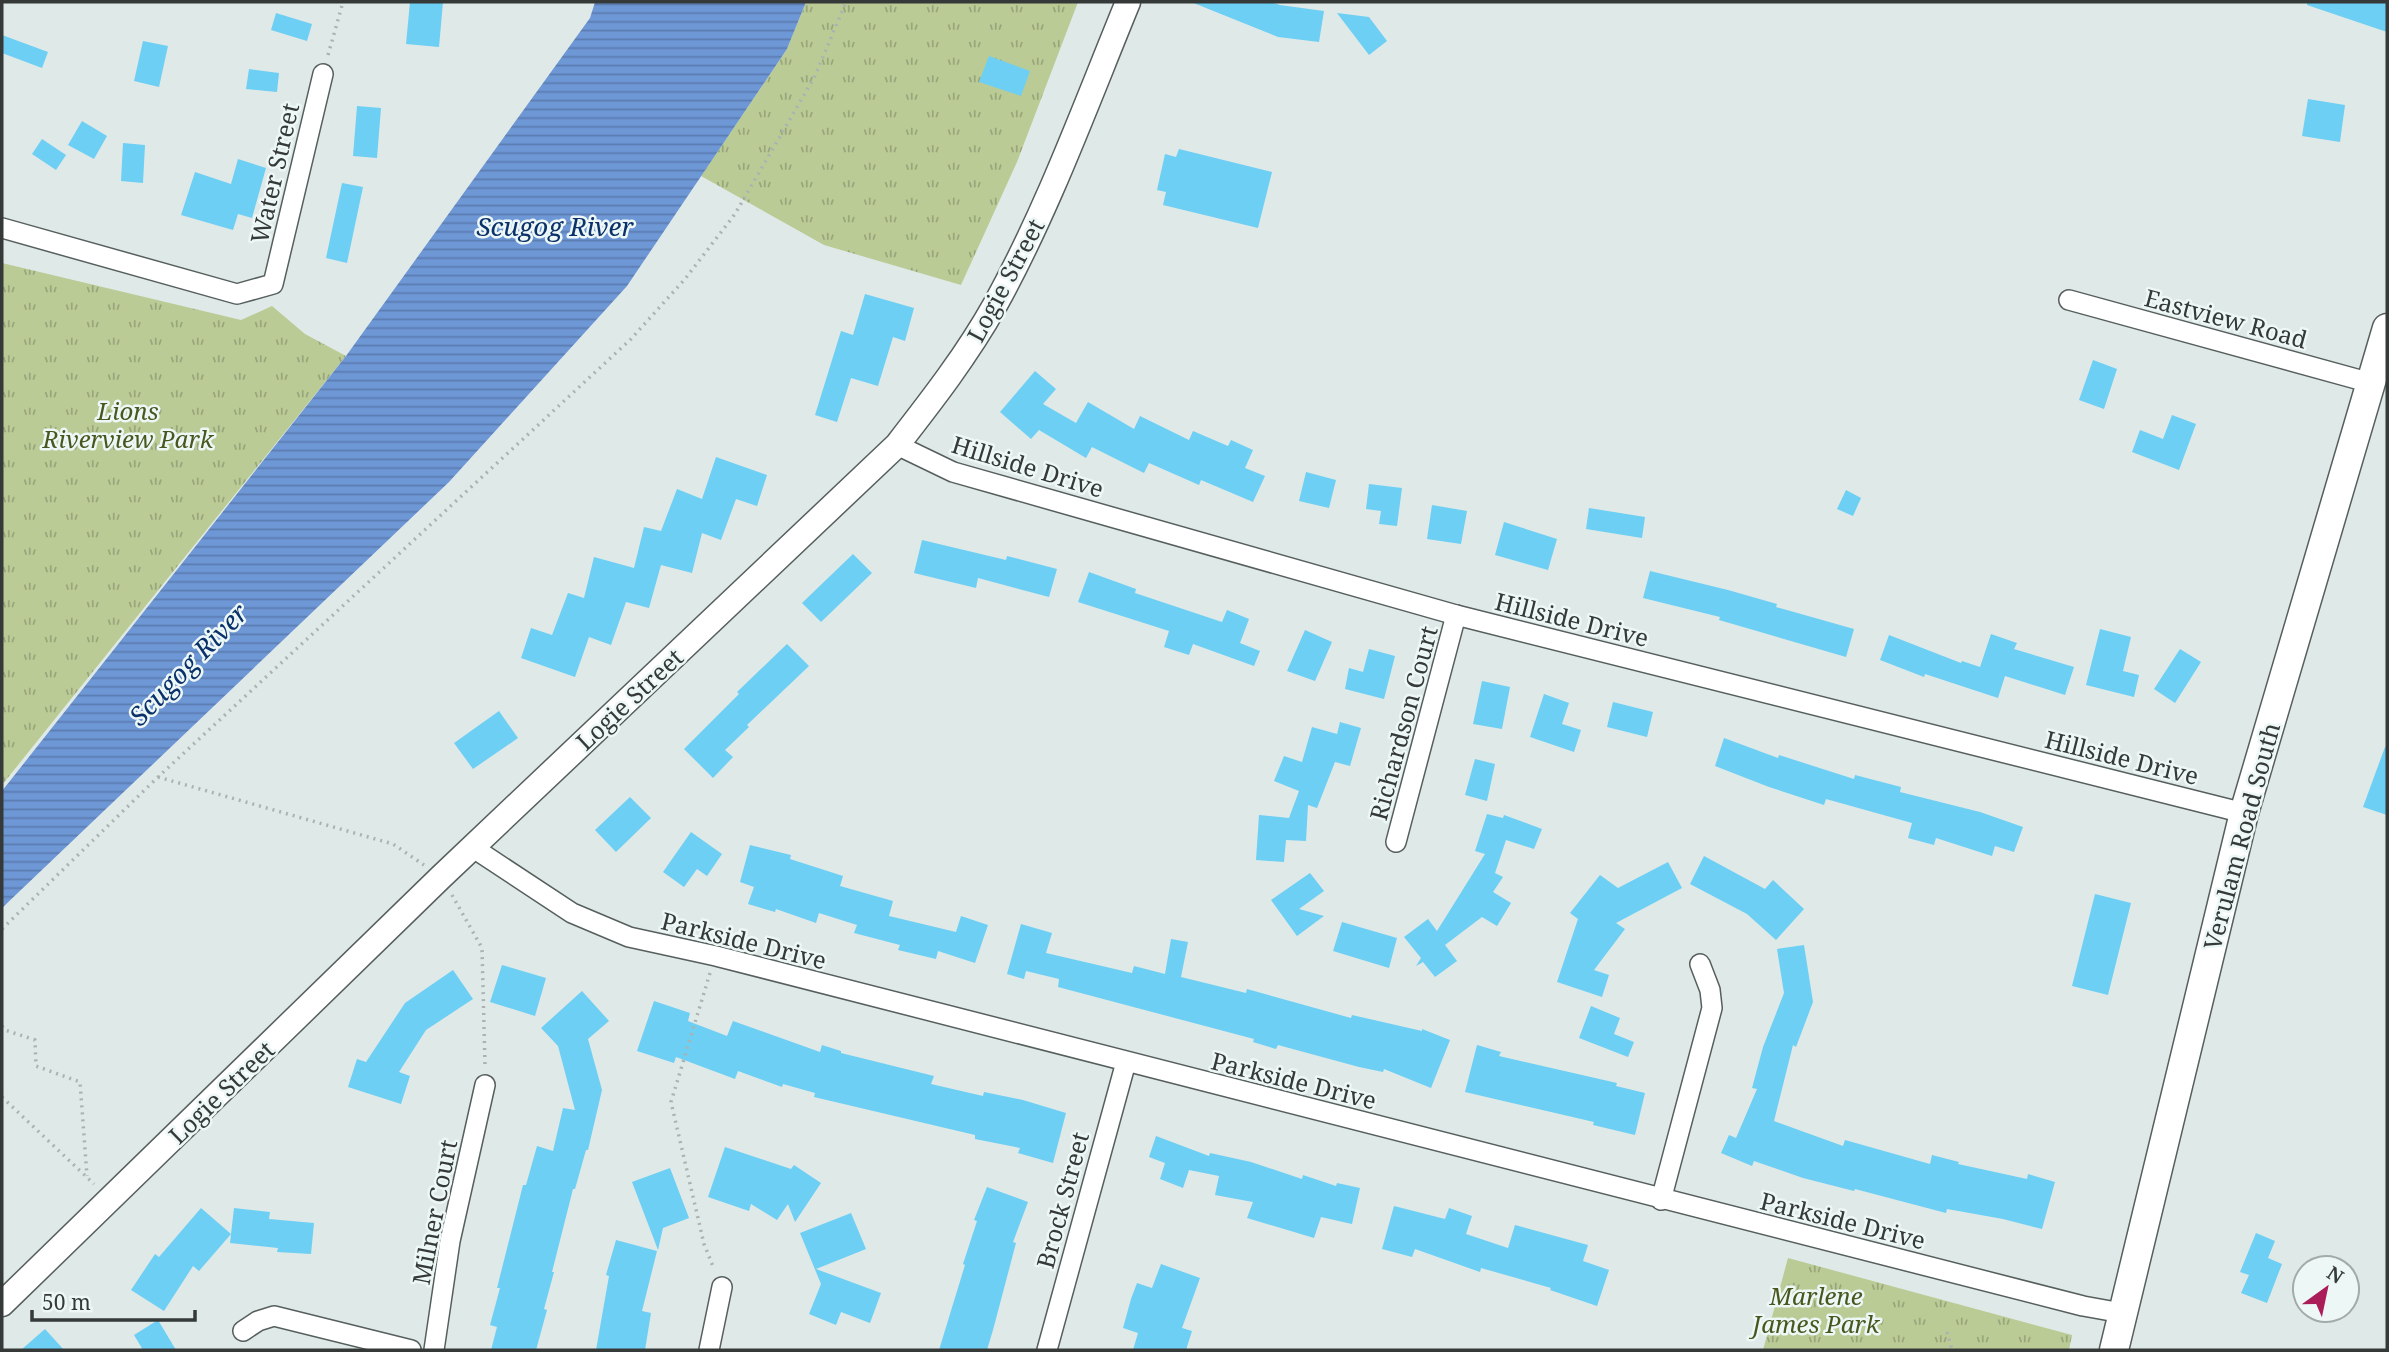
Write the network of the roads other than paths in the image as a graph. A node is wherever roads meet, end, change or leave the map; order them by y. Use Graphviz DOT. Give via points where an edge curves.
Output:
graph roads {
  1 [pos="1128,2"];
  2 [pos="323,74"];
  3 [pos="2,228"];
  4 [pos="2069,300"];
  5 [pos="2387,328"];
  6 [pos="2371,383"];
  7 [pos="897,445"];
  8 [pos="1456,615"];
  9 [pos="2244,813"];
  10 [pos="1396,842"];
  11 [pos="472,847"];
  12 [pos="1700,964"];
  13 [pos="1126,1062"];
  14 [pos="485,1085"];
  15 [pos="1661,1200"];
  16 [pos="722,1287"];
  17 [pos="2,1304"];
  18 [pos="2123,1313"];
  19 [pos="243,1331"];
  20 [pos="411,1350"];
  21 [pos="434,1350"];
  22 [pos="709,1350"];
  23 [pos="1048,1350"];
  24 [pos="2114,1350"];
  1 -- 7 [label="street, Logie Street" via="1031,237 953,374"];
  2 -- 3 [label="street, Water Street" via="273,284 237,294"];
  4 -- 6 [label="street, Eastview Road"];
  5 -- 6 [label="main road, Verulam Road South"];
  6 -- 9 [label="main road, Verulam Road South"];
  7 -- 8 [label="street, Hillside Drive" via="953,472"];
  7 -- 11 [label="street, Logie Street"];
  8 -- 9 [label="street, Hillside Drive"];
  8 -- 10 [label="street, Richardson Court"];
  9 -- 18 [label="main road, Verulam Road South"];
  11 -- 13 [label="street, Parkside Drive" via="572,913 629,937"];
  11 -- 17 [label="street, Logie Street"];
  12 -- 15 [label="street" via="1713,1007"];
  13 -- 15 [label="street, Parkside Drive"];
  13 -- 23 [label="street, Brock Street"];
  14 -- 21 [label="street, Milner Court" via="450,1241"];
  15 -- 18 [label="street, Parkside Drive"];
  16 -- 22 [label="street"];
  18 -- 24 [label="main road, Verulam Road South"];
  19 -- 20 [label="street" via="275,1316"];
}
